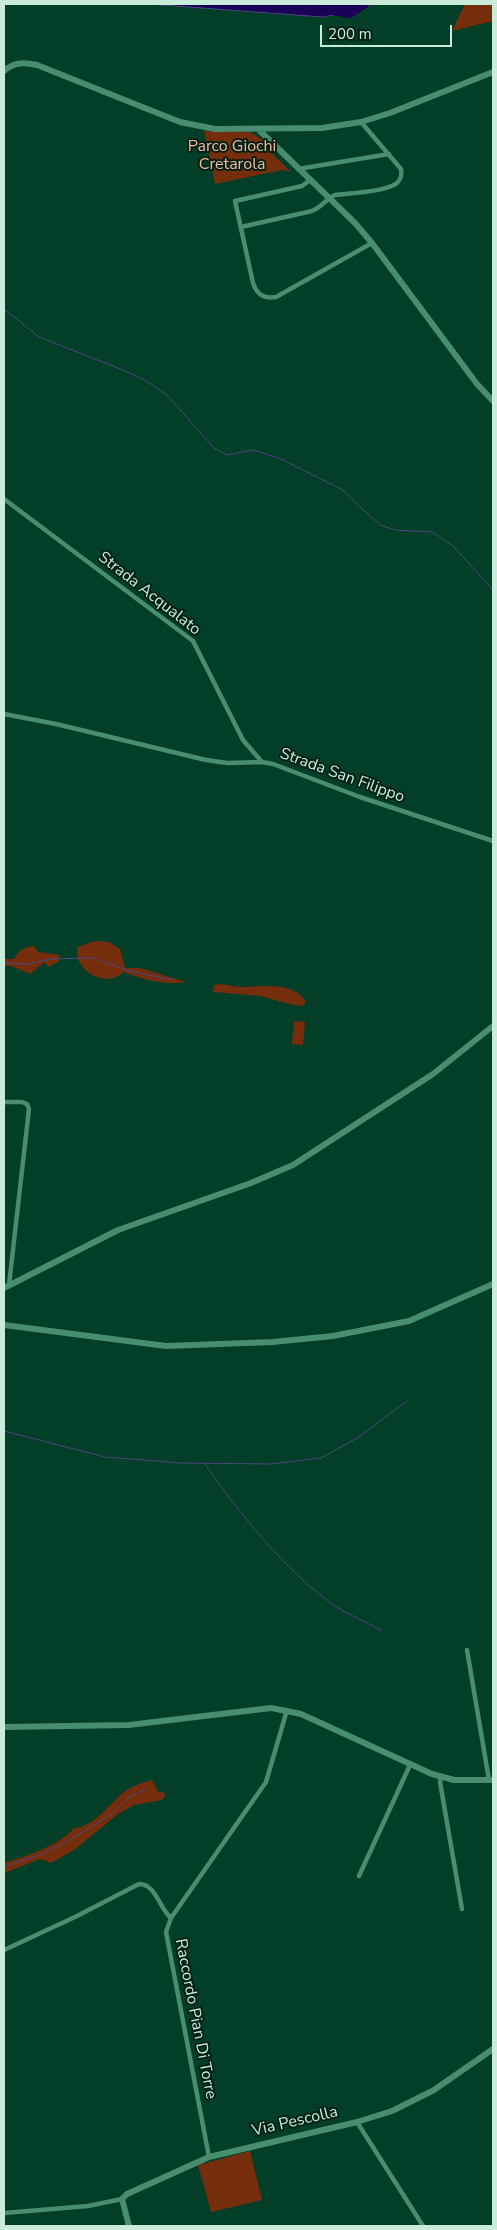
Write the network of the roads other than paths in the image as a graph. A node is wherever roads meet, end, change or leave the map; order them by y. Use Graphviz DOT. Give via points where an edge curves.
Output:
graph roads {
  1 [pos="4,71"];
  2 [pos="493,72"];
  3 [pos="361,122"];
  4 [pos="258,129"];
  5 [pos="269,129"];
  6 [pos="267,138"];
  7 [pos="275,146"];
  8 [pos="389,154"];
  9 [pos="298,168"];
  10 [pos="310,180"];
  11 [pos="328,198"];
  12 [pos="241,227"];
  13 [pos="372,244"];
  14 [pos="493,401"];
  15 [pos="4,499"];
  16 [pos="4,714"];
  17 [pos="262,762"];
  18 [pos="493,841"];
  19 [pos="493,1026"];
  20 [pos="4,1102"];
  21 [pos="493,1284"];
  22 [pos="6,1286"];
  23 [pos="4,1325"];
  24 [pos="467,1650"];
  25 [pos="287,1710"];
  26 [pos="4,1727"];
  27 [pos="410,1765"];
  28 [pos="441,1777"];
  29 [pos="491,1780"];
  30 [pos="359,1876"];
  31 [pos="462,1909"];
  32 [pos="170,1918"];
  33 [pos="4,1950"];
  34 [pos="493,2049"];
  35 [pos="358,2122"];
  36 [pos="209,2157"];
  37 [pos="122,2200"];
  38 [pos="4,2213"];
  39 [pos="129,2226"];
  40 [pos="423,2226"];
  1 -- 4 [label="street" via="15,64 27,63 180,122 215,129"];
  2 -- 3 [label="street"];
  3 -- 5 [label="street" via="322,128"];
  3 -- 8 [label="street"];
  4 -- 5 [label="street"];
  4 -- 6 [label="street"];
  5 -- 6 [label="street"];
  5 -- 7 [label="street"];
  6 -- 7 [label="street"];
  7 -- 9 [label="street"];
  8 -- 9 [label="street"];
  8 -- 11 [label="street" via="401,169 397,183"];
  9 -- 10 [label="street"];
  10 -- 11 [label="street"];
  10 -- 12 [label="street" via="302,186 236,200"];
  11 -- 12 [label="street" via="319,209"];
  11 -- 13 [label="street"];
  12 -- 13 [label="street" via="254,287 265,298 281,295"];
  13 -- 14 [label="street"];
  15 -- 17 [label="street, Strada Acqualato" via="193,641 243,740"];
  16 -- 17 [label="street, Strada San Filippo" via="206,760"];
  17 -- 18 [label="street, Strada San Filippo"];
  19 -- 22 [label="street" via="433,1074 293,1165 118,1230"];
  20 -- 22 [label="street" via="22,1102 29,1109"];
  21 -- 23 [label="street" via="409,1321 333,1336 280,1341 166,1346"];
  24 -- 29 [label="street"];
  25 -- 26 [label="street" via="259,1709 128,1725"];
  25 -- 27 [label="street"];
  25 -- 32 [label="street, Raccordo Pian Di Torre" via="266,1782"];
  27 -- 28 [label="street"];
  27 -- 30 [label="street"];
  28 -- 29 [label="street"];
  28 -- 31 [label="street"];
  32 -- 33 [label="street" via="158,1904 153,1891 139,1884"];
  32 -- 36 [label="street, Raccordo Pian Di Torre" via="166,1932"];
  34 -- 35 [label="street, Via Pescolla" via="434,2090"];
  35 -- 36 [label="street, Via Pescolla"];
  35 -- 40 [label="street"];
  36 -- 37 [label="street, Via Pescolla" via="127,2194"];
  37 -- 38 [label="street"];
  37 -- 39 [label="street"];
}
